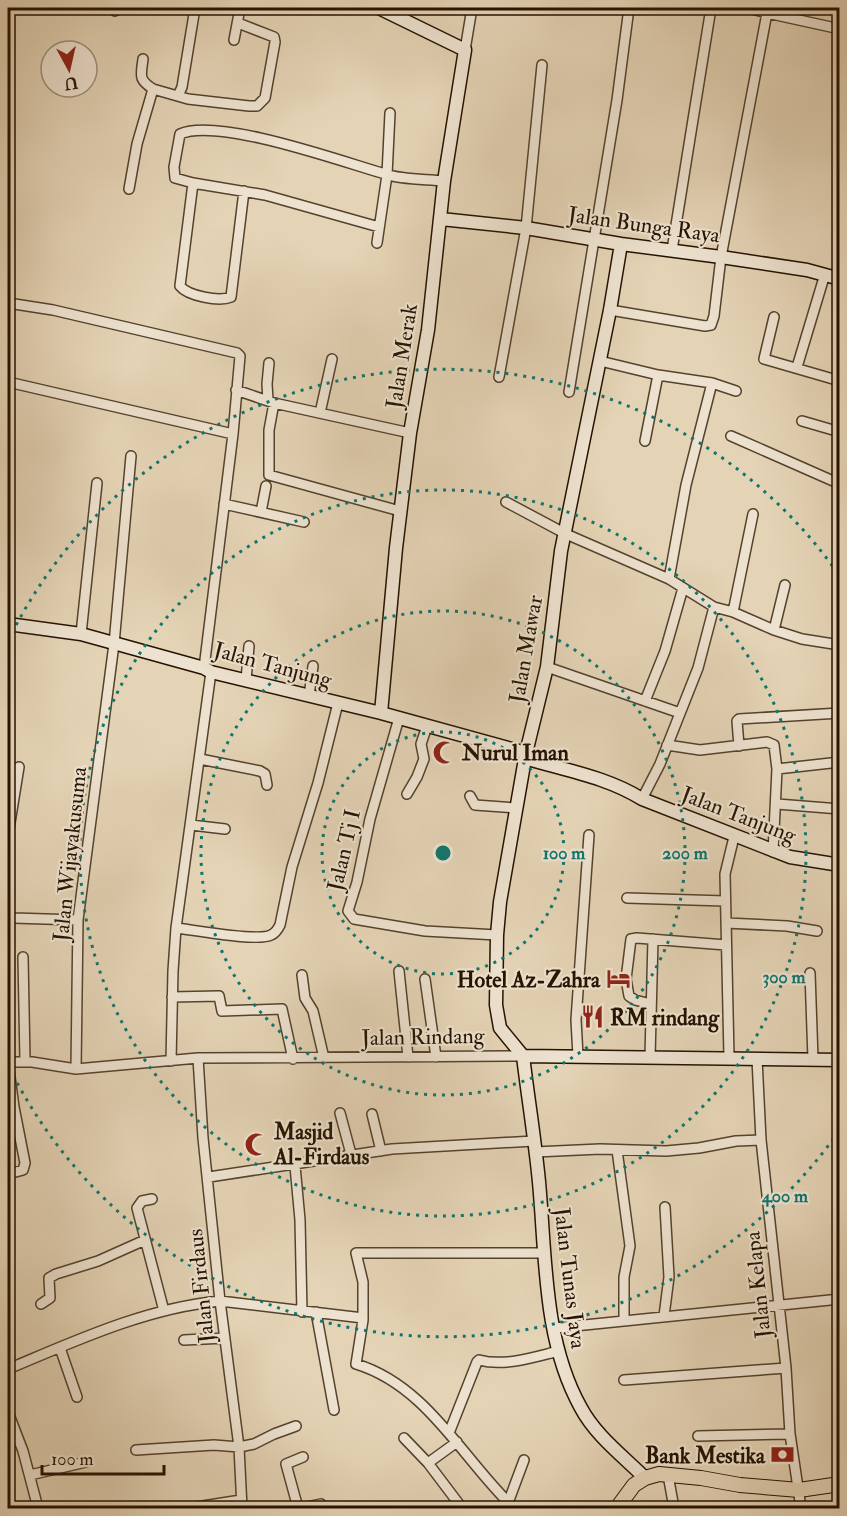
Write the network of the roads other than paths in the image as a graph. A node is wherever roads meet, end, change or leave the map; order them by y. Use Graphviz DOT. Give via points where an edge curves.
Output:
graph roads {
  1 [pos="195,8"];
  2 [pos="240,8"];
  3 [pos="379,8"];
  4 [pos="472,8"];
  5 [pos="629,8"];
  6 [pos="711,8"];
  7 [pos="749,8"];
  8 [pos="767,13"];
  9 [pos="238,23"];
  10 [pos="840,29"];
  11 [pos="234,40"];
  12 [pos="465,50"];
  13 [pos="143,59"];
  14 [pos="543,64"];
  15 [pos="153,89"];
  16 [pos="178,96"];
  17 [pos="390,112"];
  18 [pos="387,175"];
  19 [pos="444,181"];
  20 [pos="193,183"];
  21 [pos="129,189"];
  22 [pos="244,191"];
  23 [pos="441,219"];
  24 [pos="379,227"];
  25 [pos="526,228"];
  26 [pos="595,239"];
  27 [pos="377,243"];
  28 [pos="621,244"];
  29 [pos="672,250"];
  30 [pos="721,257"];
  31 [pos="825,274"];
  32 [pos="840,279"];
  33 [pos="8,303"];
  34 [pos="610,310"];
  35 [pos="774,317"];
  36 [pos="332,359"];
  37 [pos="600,361"];
  38 [pos="269,363"];
  39 [pos="797,367"];
  40 [pos="658,375"];
  41 [pos="499,377"];
  42 [pos="840,381"];
  43 [pos="8,382"];
  44 [pos="712,383"];
  45 [pos="236,390"];
  46 [pos="736,391"];
  47 [pos="569,392"];
  48 [pos="271,401"];
  49 [pos="320,413"];
  50 [pos="802,421"];
  51 [pos="840,432"];
  52 [pos="410,433"];
  53 [pos="233,434"];
  54 [pos="731,436"];
  55 [pos="645,441"];
  56 [pos="131,456"];
  57 [pos="97,483"];
  58 [pos="840,484"];
  59 [pos="266,486"];
  60 [pos="506,502"];
  61 [pos="224,504"];
  62 [pos="400,511"];
  63 [pos="261,512"];
  64 [pos="753,514"];
  65 [pos="304,522"];
  66 [pos="566,534"];
  67 [pos="669,579"];
  68 [pos="785,585"];
  69 [pos="683,588"];
  70 [pos="714,607"];
  71 [pos="733,612"];
  72 [pos="8,624"];
  73 [pos="774,630"];
  74 [pos="81,634"];
  75 [pos="114,644"];
  76 [pos="840,645"];
  77 [pos="249,646"];
  78 [pos="313,666"];
  79 [pos="547,667"];
  80 [pos="208,670"];
  81 [pos="246,680"];
  82 [pos="309,696"];
  83 [pos="645,700"];
  84 [pos="338,703"];
  85 [pos="381,713"];
  86 [pos="680,713"];
  87 [pos="840,713"];
  88 [pos="399,718"];
  89 [pos="427,726"];
  90 [pos="667,745"];
  91 [pos="739,746"];
  92 [pos="525,756"];
  93 [pos="200,759"];
  94 [pos="840,762"];
  95 [pos="19,767"];
  96 [pos="777,769"];
  97 [pos="267,785"];
  98 [pos="407,794"];
  99 [pos="470,796"];
  100 [pos="642,799"];
  101 [pos="777,804"];
  102 [pos="516,808"];
  103 [pos="840,809"];
  104 [pos="190,825"];
  105 [pos="225,829"];
  106 [pos="8,835"];
  107 [pos="589,835"];
  108 [pos="734,837"];
  109 [pos="773,852"];
  110 [pos="840,865"];
  111 [pos="627,898"];
  112 [pos="725,901"];
  113 [pos="8,913"];
  114 [pos="78,920"];
  115 [pos="726,923"];
  116 [pos="176,928"];
  117 [pos="817,931"];
  118 [pos="497,935"];
  119 [pos="653,939"];
  120 [pos="726,945"];
  121 [pos="23,957"];
  122 [pos="399,970"];
  123 [pos="810,973"];
  124 [pos="302,975"];
  125 [pos="425,979"];
  126 [pos="172,997"];
  127 [pos="651,1004"];
  128 [pos="523,1056"];
  129 [pos="578,1056"];
  130 [pos="651,1056"];
  131 [pos="408,1057"];
  132 [pos="436,1057"];
  133 [pos="729,1057"];
  134 [pos="198,1058"];
  135 [pos="324,1058"];
  136 [pos="293,1059"];
  137 [pos="757,1059"];
  138 [pos="813,1059"];
  139 [pos="840,1060"];
  140 [pos="25,1061"];
  141 [pos="171,1061"];
  142 [pos="8,1062"];
  143 [pos="76,1069"];
  144 [pos="340,1113"];
  145 [pos="372,1114"];
  146 [pos="760,1140"];
  147 [pos="535,1146"];
  148 [pos="381,1150"];
  149 [pos="617,1150"];
  150 [pos="351,1155"];
  151 [pos="295,1166"];
  152 [pos="8,1174"];
  153 [pos="208,1178"];
  154 [pos="152,1199"];
  155 [pos="665,1207"];
  156 [pos="145,1240"];
  157 [pos="543,1254"];
  158 [pos="840,1299"];
  159 [pos="220,1301"];
  160 [pos="41,1304"];
  161 [pos="779,1305"];
  162 [pos="164,1311"];
  163 [pos="302,1312"];
  164 [pos="316,1312"];
  165 [pos="664,1316"];
  166 [pos="363,1318"];
  167 [pos="624,1320"];
  168 [pos="555,1328"];
  169 [pos="225,1338"];
  170 [pos="184,1340"];
  171 [pos="60,1347"];
  172 [pos="559,1351"];
  173 [pos="786,1368"];
  174 [pos="8,1369"];
  175 [pos="624,1380"];
  176 [pos="77,1397"];
  177 [pos="334,1410"];
  178 [pos="8,1412"];
  179 [pos="296,1426"];
  180 [pos="449,1433"];
  181 [pos="790,1434"];
  182 [pos="698,1436"];
  183 [pos="404,1438"];
  184 [pos="457,1442"];
  185 [pos="239,1447"];
  186 [pos="136,1450"];
  187 [pos="303,1457"];
  188 [pos="524,1460"];
  189 [pos="86,1462"];
  190 [pos="428,1463"];
  191 [pos="30,1475"];
  192 [pos="668,1475"];
  193 [pos="645,1478"];
  194 [pos="840,1484"];
  195 [pos="799,1490"];
  196 [pos="241,1504"];
  197 [pos="321,1504"];
  198 [pos="511,1506"];
  199 [pos="38,1509"];
  200 [pos="190,1509"];
  201 [pos="298,1509"];
  202 [pos="302,1509"];
  203 [pos="462,1509"];
  204 [pos="617,1509"];
  205 [pos="674,1509"];
  206 [pos="801,1509"];
  1 -- 16 [label="street"];
  2 -- 9 [label="street"];
  3 -- 12 [label="street"];
  4 -- 12 [label="street, Jalan Merak"];
  5 -- 26 [label="street"];
  6 -- 29 [label="street"];
  7 -- 8 [label="street"];
  8 -- 10 [label="street"];
  8 -- 30 [label="street"];
  9 -- 11 [label="street"];
  9 -- 16 [label="street" via="274,37 265,98 257,106 249,106"];
  12 -- 19 [label="street, Jalan Merak"];
  13 -- 15 [label="street" via="141,76"];
  14 -- 25 [label="street"];
  15 -- 16 [label="street"];
  15 -- 21 [label="street"];
  17 -- 18 [label="street"];
  18 -- 19 [label="street"];
  18 -- 20 [label="street" via="266,140 221,131 189,130 180,134 174,175"];
  18 -- 24 [label="street"];
  19 -- 23 [label="street, Jalan Merak"];
  20 -- 22 [label="street"];
  20 -- 22 [label="street" via="180,286 186,293 224,300 231,297"];
  22 -- 24 [label="street"];
  23 -- 25 [label="street, Jalan Bunga Raya"];
  23 -- 52 [label="street, Jalan Merak" via="428,330"];
  24 -- 27 [label="street"];
  25 -- 26 [label="street, Jalan Bunga Raya"];
  25 -- 41 [label="street"];
  26 -- 28 [label="street, Jalan Bunga Raya"];
  26 -- 47 [label="street"];
  28 -- 29 [label="street, Jalan Bunga Raya"];
  28 -- 34 [label="street, Jalan Mawar"];
  29 -- 30 [label="street, Jalan Bunga Raya"];
  30 -- 31 [label="street, Jalan Bunga Raya"];
  30 -- 34 [label="street" via="714,316 709,326"];
  31 -- 32 [label="street, Jalan Bunga Raya"];
  31 -- 39 [label="street"];
  33 -- 45 [label="street" via="53,309 237,353 240,360"];
  34 -- 37 [label="street, Jalan Mawar"];
  35 -- 39 [label="street" via="764,359"];
  36 -- 49 [label="street"];
  37 -- 40 [label="street"];
  37 -- 66 [label="street, Jalan Mawar"];
  38 -- 48 [label="street" via="267,384"];
  39 -- 42 [label="street"];
  40 -- 44 [label="street"];
  40 -- 55 [label="street"];
  43 -- 53 [label="street"];
  44 -- 46 [label="street"];
  44 -- 67 [label="street" via="686,484"];
  45 -- 48 [label="street"];
  45 -- 53 [label="street"];
  48 -- 49 [label="street"];
  48 -- 62 [label="street" via="268,475"];
  49 -- 52 [label="street"];
  50 -- 51 [label="street"];
  52 -- 62 [label="street, Jalan Merak"];
  53 -- 61 [label="street"];
  54 -- 58 [label="street"];
  56 -- 75 [label="street, Jalan Wijayakusuma"];
  57 -- 74 [label="street"];
  59 -- 63 [label="street"];
  60 -- 66 [label="street"];
  61 -- 63 [label="street"];
  61 -- 80 [label="street"];
  62 -- 85 [label="street, Jalan Merak"];
  63 -- 65 [label="street"];
  64 -- 71 [label="street"];
  66 -- 67 [label="street"];
  66 -- 79 [label="street, Jalan Mawar"];
  67 -- 69 [label="street"];
  68 -- 73 [label="street"];
  69 -- 70 [label="street"];
  69 -- 83 [label="street" via="665,651"];
  70 -- 71 [label="street"];
  70 -- 86 [label="street" via="699,668"];
  71 -- 73 [label="street"];
  72 -- 74 [label="street, Jalan Tanjung"];
  73 -- 76 [label="street"];
  74 -- 75 [label="street, Jalan Tanjung"];
  75 -- 80 [label="street, Jalan Tanjung"];
  75 -- 114 [label="street, Jalan Wijayakusuma"];
  77 -- 81 [label="street"];
  78 -- 82 [label="street"];
  79 -- 83 [label="street"];
  79 -- 92 [label="street, Jalan Mawar"];
  80 -- 81 [label="street, Jalan Tanjung"];
  80 -- 93 [label="street"];
  81 -- 82 [label="street, Jalan Tanjung"];
  82 -- 84 [label="street, Jalan Tanjung"];
  83 -- 86 [label="street"];
  84 -- 85 [label="street, Jalan Tanjung"];
  84 -- 116 [label="street" via="276,932 269,937 242,936"];
  85 -- 88 [label="street, Jalan Tanjung"];
  86 -- 90 [label="street"];
  87 -- 91 [label="street" via="739,719"];
  88 -- 89 [label="street, Jalan Tanjung"];
  88 -- 118 [label="street, Jalan Tj I" via="348,911 354,919 425,931"];
  89 -- 92 [label="street, Jalan Tanjung"];
  89 -- 98 [label="street" via="421,744 424,759"];
  90 -- 91 [label="street" via="700,750"];
  90 -- 100 [label="street"];
  91 -- 96 [label="street" via="774,744"];
  92 -- 100 [label="street, Jalan Tanjung" via="602,780"];
  92 -- 102 [label="street, Jalan Mawar"];
  93 -- 97 [label="street" via="260,771 265,774"];
  93 -- 104 [label="street"];
  94 -- 96 [label="street"];
  95 -- 106 [label="street"];
  96 -- 101 [label="street"];
  99 -- 102 [label="street" via="475,805"];
  100 -- 108 [label="street, Jalan Tanjung"];
  101 -- 103 [label="street"];
  101 -- 109 [label="street"];
  102 -- 118 [label="street, Jalan Mawar"];
  104 -- 105 [label="street"];
  104 -- 116 [label="street"];
  107 -- 129 [label="street" via="576,1020"];
  108 -- 109 [label="street, Jalan Tanjung"];
  108 -- 112 [label="street" via="725,874"];
  109 -- 110 [label="street, Jalan Tanjung"];
  111 -- 112 [label="street"];
  112 -- 115 [label="street"];
  113 -- 114 [label="street" via="13,918"];
  114 -- 143 [label="street, Jalan Wijayakusuma"];
  115 -- 117 [label="street"];
  115 -- 120 [label="street"];
  116 -- 126 [label="street"];
  118 -- 128 [label="street, Jalan Mawar" via="496,1005 500,1028"];
  119 -- 120 [label="street"];
  119 -- 127 [label="street"];
  119 -- 127 [label="street" via="631,939 626,979 628,996"];
  120 -- 133 [label="street"];
  121 -- 140 [label="street"];
  122 -- 131 [label="street"];
  123 -- 138 [label="street"];
  124 -- 135 [label="street"];
  125 -- 132 [label="street"];
  126 -- 136 [label="street" via="219,996 222,1011 282,1009"];
  126 -- 141 [label="street"];
  127 -- 130 [label="street"];
  128 -- 129 [label="street, Jalan Rindang"];
  128 -- 132 [label="street, Jalan Rindang"];
  128 -- 147 [label="street, Jalan Tunas Jaya"];
  129 -- 130 [label="street, Jalan Rindang"];
  130 -- 133 [label="street, Jalan Rindang"];
  131 -- 132 [label="street, Jalan Rindang"];
  131 -- 135 [label="street, Jalan Rindang"];
  133 -- 137 [label="street, Jalan Rindang"];
  134 -- 136 [label="street, Jalan Rindang"];
  134 -- 141 [label="street, Jalan Rindang"];
  134 -- 153 [label="street, Jalan Firdaus"];
  135 -- 136 [label="street, Jalan Rindang"];
  137 -- 138 [label="street, Jalan Rindang"];
  137 -- 146 [label="street, Jalan Kelapa"];
  138 -- 139 [label="street, Jalan Rindang"];
  140 -- 142 [label="street, Jalan Rindang"];
  140 -- 143 [label="street, Jalan Rindang"];
  141 -- 143 [label="street, Jalan Rindang"];
  142 -- 152 [label="street" via="25,1163 23,1170"];
  144 -- 150 [label="street"];
  145 -- 148 [label="street"];
  146 -- 149 [label="street" via="666,1151"];
  146 -- 161 [label="street, Jalan Kelapa"];
  147 -- 148 [label="street"];
  147 -- 149 [label="street"];
  147 -- 157 [label="street, Jalan Tunas Jaya"];
  148 -- 150 [label="street"];
  149 -- 167 [label="street" via="630,1246 624,1277"];
  150 -- 151 [label="street"];
  151 -- 153 [label="street"];
  151 -- 163 [label="street"];
  153 -- 159 [label="street, Jalan Firdaus"];
  154 -- 156 [label="street" via="142,1201 137,1208"];
  155 -- 165 [label="street" via="669,1276"];
  156 -- 160 [label="street" via="49,1278 51,1295"];
  156 -- 162 [label="street"];
  157 -- 166 [label="street" via="356,1253 363,1282"];
  157 -- 168 [label="street, Jalan Tunas Jaya"];
  158 -- 161 [label="street"];
  159 -- 162 [label="street"];
  159 -- 163 [label="street"];
  159 -- 169 [label="street, Jalan Firdaus"];
  161 -- 165 [label="street"];
  161 -- 173 [label="street, Jalan Kelapa"];
  162 -- 171 [label="street"];
  163 -- 164 [label="street"];
  164 -- 166 [label="street"];
  164 -- 177 [label="street"];
  165 -- 167 [label="street"];
  166 -- 180 [label="street" via="356,1364 392,1379"];
  167 -- 168 [label="street"];
  168 -- 172 [label="street, Jalan Tunas Jaya"];
  169 -- 170 [label="street"];
  169 -- 185 [label="street, Jalan Firdaus"];
  171 -- 174 [label="street"];
  171 -- 176 [label="street"];
  172 -- 180 [label="street" via="512,1362 479,1360"];
  172 -- 193 [label="street, Jalan Tunas Jaya" via="581,1409 599,1434"];
  173 -- 175 [label="street"];
  173 -- 181 [label="street, Jalan Kelapa"];
  178 -- 191 [label="street"];
  179 -- 185 [label="street"];
  180 -- 184 [label="street"];
  181 -- 182 [label="street"];
  181 -- 195 [label="street, Jalan Kelapa"];
  183 -- 190 [label="street"];
  184 -- 190 [label="street"];
  184 -- 198 [label="street"];
  185 -- 186 [label="street"];
  185 -- 196 [label="street, Jalan Firdaus"];
  187 -- 201 [label="street" via="286,1464"];
  188 -- 198 [label="street"];
  189 -- 191 [label="street"];
  190 -- 203 [label="street"];
  191 -- 199 [label="street"];
  192 -- 193 [label="main road"];
  192 -- 195 [label="main road"];
  192 -- 205 [label="street"];
  193 -- 204 [label="main road" via="634,1485"];
  194 -- 195 [label="main road"];
  195 -- 206 [label="street, Jalan Kelapa"];
  196 -- 200 [label="street"];
  197 -- 202 [label="street"];
}
